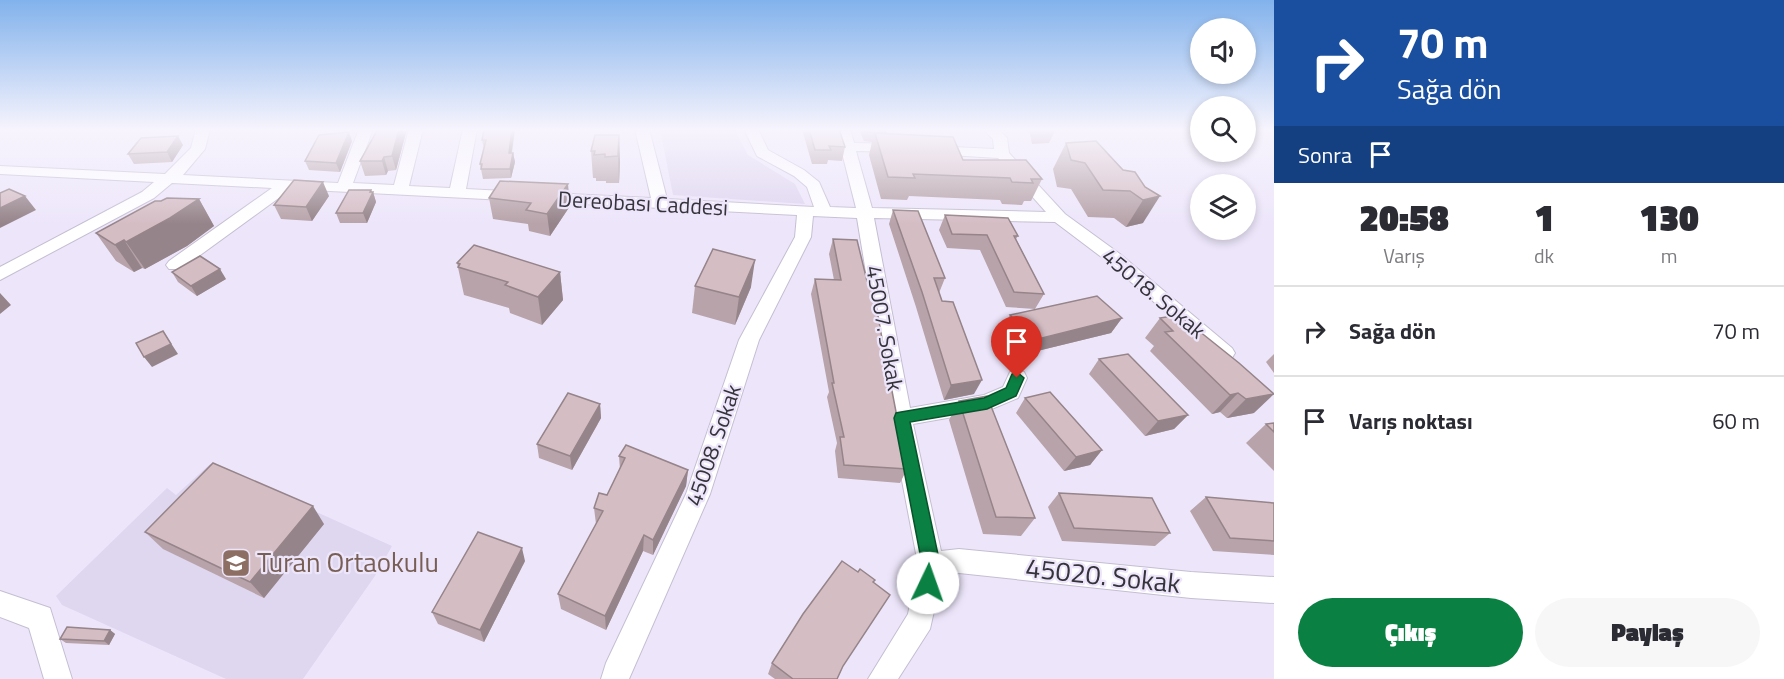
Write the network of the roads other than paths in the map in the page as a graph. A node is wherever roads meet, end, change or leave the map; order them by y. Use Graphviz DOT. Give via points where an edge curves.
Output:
graph roads {
  1 [pos="187,161"];
  2 [pos="354,161"];
  3 [pos="408,161"];
  4 [pos="464,161"];
  5 [pos="650,161"];
  6 [pos="776,161"];
  7 [pos="853,161"];
  8 [pos="1008,161"];
  9 [pos="4,173"];
  10 [pos="165,179"];
  11 [pos="286,186"];
  12 [pos="343,189"];
  13 [pos="400,192"];
  14 [pos="457,194"];
  15 [pos="660,203"];
  16 [pos="814,211"];
  17 [pos="864,213"];
  18 [pos="1059,217"];
  19 [pos="175,265"];
  20 [pos="0,274"];
  21 [pos="1242,368"];
  22 [pos="1017,378"];
  23 [pos="901,418"];
  24 [pos="931,564"];
  25 [pos="1274,590"];
  26 [pos="0,604"];
  27 [pos="58,679"];
  28 [pos="615,679"];
  29 [pos="882,679"];
  1 -- 10 [label="street"];
  2 -- 12 [label="street"];
  3 -- 13 [label="street"];
  4 -- 14 [label="street"];
  5 -- 15 [label="street"];
  6 -- 16 [label="street" via="814,185"];
  7 -- 17 [label="street, 45007. Sokak"];
  8 -- 18 [label="street, 45018. Sokak"];
  9 -- 10 [label="street, Dereobası Caddesi"];
  10 -- 11 [label="street, Dereobası Caddesi"];
  10 -- 20 [label="street" via="137,202"];
  11 -- 12 [label="street, Dereobası Caddesi"];
  11 -- 19 [label="street"];
  12 -- 13 [label="street, Dereobası Caddesi"];
  13 -- 14 [label="street, Dereobası Caddesi"];
  14 -- 15 [label="street, Dereobası Caddesi"];
  15 -- 16 [label="street, Dereobası Caddesi"];
  16 -- 17 [label="street, Dereobası Caddesi"];
  16 -- 28 [label="street, 45008. Sokak" via="749,340 698,494"];
  17 -- 18 [label="street, Dereobası Caddesi"];
  17 -- 23 [label="street, 45007. Sokak"];
  18 -- 21 [label="street, 45018. Sokak" via="1114,258"];
  22 -- 23 [label="street" via="1011,392 987,403"];
  23 -- 24 [label="street, 45007. Sokak"];
  24 -- 25 [label="street, 45020. Sokak" via="959,561"];
  24 -- 29 [label="street, 45007. Sokak" via="920,619"];
  26 -- 27 [label="street" via="40,618"];
}
